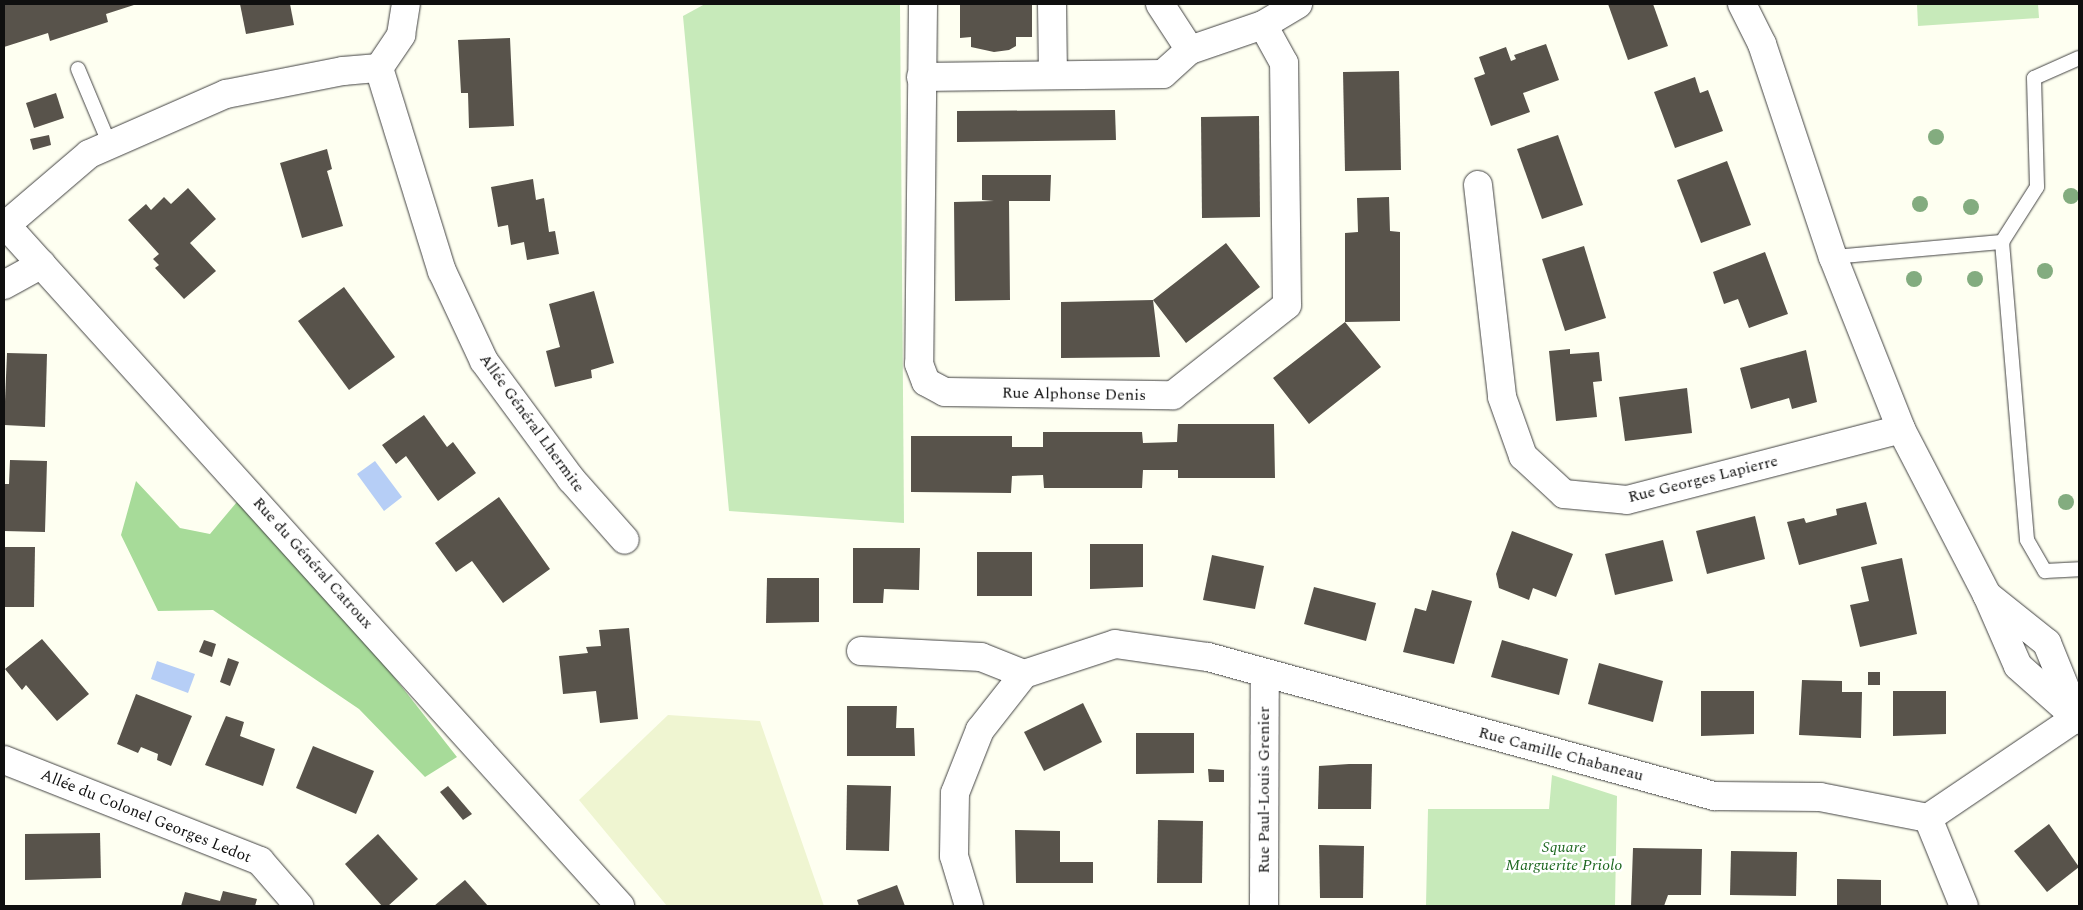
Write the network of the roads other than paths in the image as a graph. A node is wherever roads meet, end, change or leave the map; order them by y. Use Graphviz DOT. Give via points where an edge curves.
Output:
graph roads {
  1 [pos="406,4"];
  2 [pos="923,4"];
  3 [pos="1052,4"];
  4 [pos="1160,4"];
  5 [pos="1298,4"];
  6 [pos="1742,4"];
  7 [pos="1263,25"];
  8 [pos="1190,50"];
  9 [pos="2079,58"];
  10 [pos="379,68"];
  11 [pos="78,69"];
  12 [pos="1053,75"];
  13 [pos="922,77"];
  14 [pos="110,144"];
  15 [pos="1478,185"];
  16 [pos="5,224"];
  17 [pos="2002,242"];
  18 [pos="1833,257"];
  19 [pos="42,264"];
  20 [pos="4,285"];
  21 [pos="1902,429"];
  22 [pos="625,540"];
  23 [pos="2079,569"];
  24 [pos="1987,595"];
  25 [pos="860,651"];
  26 [pos="1265,673"];
  27 [pos="1024,674"];
  28 [pos="2078,718"];
  29 [pos="4,760"];
  30 [pos="1928,818"];
  31 [pos="299,906"];
  32 [pos="620,906"];
  33 [pos="969,906"];
  34 [pos="1264,906"];
  35 [pos="1964,906"];
  1 -- 10 [label="street" via="401,35"];
  2 -- 13 [label="street, Rue Alphonse Denis"];
  3 -- 12 [label="street"];
  4 -- 8 [label="street"];
  5 -- 7 [label="street"];
  6 -- 18 [label="street" via="1762,44"];
  7 -- 8 [label="street"];
  7 -- 13 [label="street, Rue Alphonse Denis" via="1284,63 1287,305 1173,395 945,392 926,382 919,364"];
  8 -- 12 [label="street" via="1162,74"];
  9 -- 17 [label="lane" via="2034,78 2037,187"];
  10 -- 14 [label="street" via="343,71 226,94"];
  10 -- 22 [label="street, Allée Général Lhermite" via="442,271 484,361 571,479"];
  11 -- 14 [label="lane"];
  12 -- 13 [label="street"];
  14 -- 16 [label="street" via="88,154"];
  15 -- 21 [label="street, Rue Georges Lapierre" via="1502,397 1523,456 1564,494 1627,500"];
  16 -- 19 [label="street, Rue du Général Catroux"];
  17 -- 18 [label="lane"];
  17 -- 23 [label="lane" via="2027,540 2045,571"];
  18 -- 21 [label="street"];
  19 -- 20 [label="street"];
  19 -- 32 [label="street, Rue du Général Catroux"];
  21 -- 24 [label="street"];
  24 -- 28 [label="street" via="2018,666"];
  24 -- 28 [label="street" via="2047,643"];
  25 -- 27 [label="street" via="981,657"];
  26 -- 27 [label="street, Rue Camille Chabaneau" via="1208,657 1115,644"];
  26 -- 30 [label="street, Rue Camille Chabaneau" via="1714,796 1820,797"];
  26 -- 34 [label="street, Rue Paul-Louis Grenier"];
  27 -- 33 [label="street" via="980,730 954,793 954,856"];
  28 -- 30 [label="street"];
  29 -- 31 [label="street, Allée du Colonel Georges Ledot" via="260,861"];
  30 -- 35 [label="street"];
}
